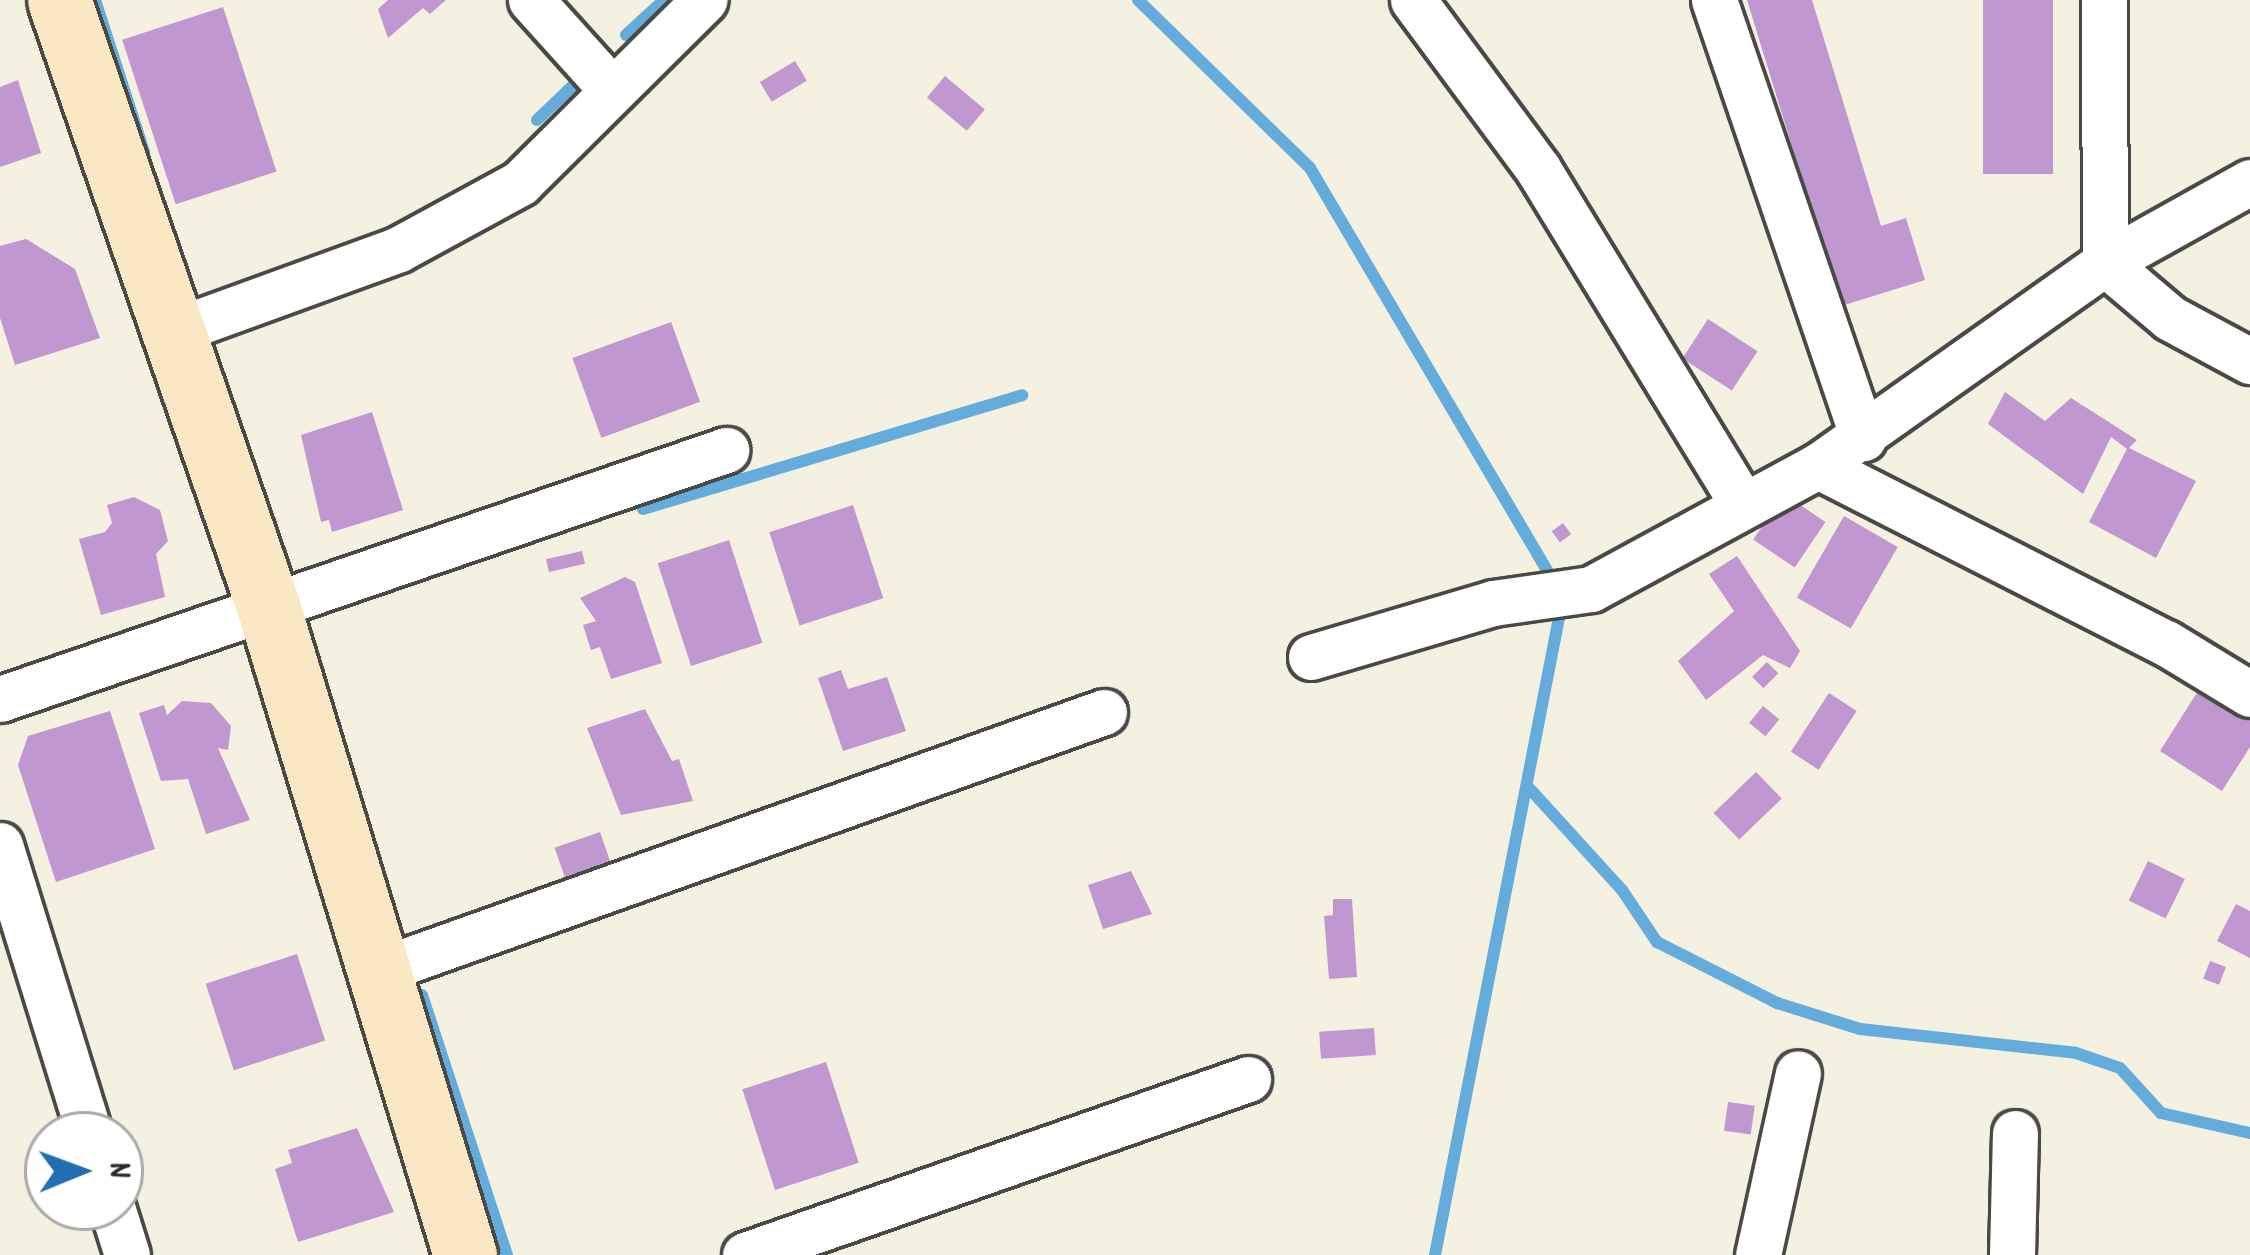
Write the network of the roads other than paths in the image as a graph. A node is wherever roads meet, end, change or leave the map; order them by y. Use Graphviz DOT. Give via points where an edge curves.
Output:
graph roads {
  1 [pos="59,0"];
  2 [pos="531,0"];
  3 [pos="704,0"];
  4 [pos="1413,0"];
  5 [pos="1714,0"];
  6 [pos="2104,0"];
  7 [pos="611,89"];
  8 [pos="2250,182"];
  9 [pos="2105,263"];
  10 [pos="177,330"];
  11 [pos="2250,361"];
  12 [pos="1863,438"];
  13 [pos="727,450"];
  14 [pos="1818,466"];
  15 [pos="1742,501"];
  16 [pos="269,609"];
  17 [pos="1311,657"];
  18 [pos="2250,694"];
  19 [pos="0,700"];
  20 [pos="1104,712"];
  21 [pos="0,844"];
  22 [pos="375,972"];
  23 [pos="1798,1073"];
  24 [pos="1247,1079"];
  25 [pos="83,1111"];
  26 [pos="2015,1133"];
  27 [pos="465,1255"];
  28 [pos="745,1255"];
  29 [pos="1758,1255"];
  30 [pos="2012,1255"];
  1 -- 10 [label="main road"];
  2 -- 7 [label="street"];
  3 -- 7 [label="street"];
  4 -- 15 [label="street" via="1538,169"];
  5 -- 12 [label="street"];
  6 -- 9 [label="street"];
  7 -- 10 [label="street" via="520,183 399,249"];
  8 -- 9 [label="street"];
  9 -- 11 [label="street" via="2170,318"];
  9 -- 12 [label="street" via="1959,361"];
  10 -- 16 [label="main road"];
  12 -- 14 [label="street"];
  13 -- 16 [label="street"];
  14 -- 15 [label="street"];
  14 -- 18 [label="street"];
  15 -- 17 [label="street" via="1591,589 1493,603"];
  16 -- 19 [label="street"];
  16 -- 22 [label="main road"];
  20 -- 22 [label="street"];
  21 -- 25 [label="street"];
  22 -- 27 [label="main road"];
  23 -- 29 [label="street"];
  24 -- 28 [label="street"];
  26 -- 30 [label="street"];
}
